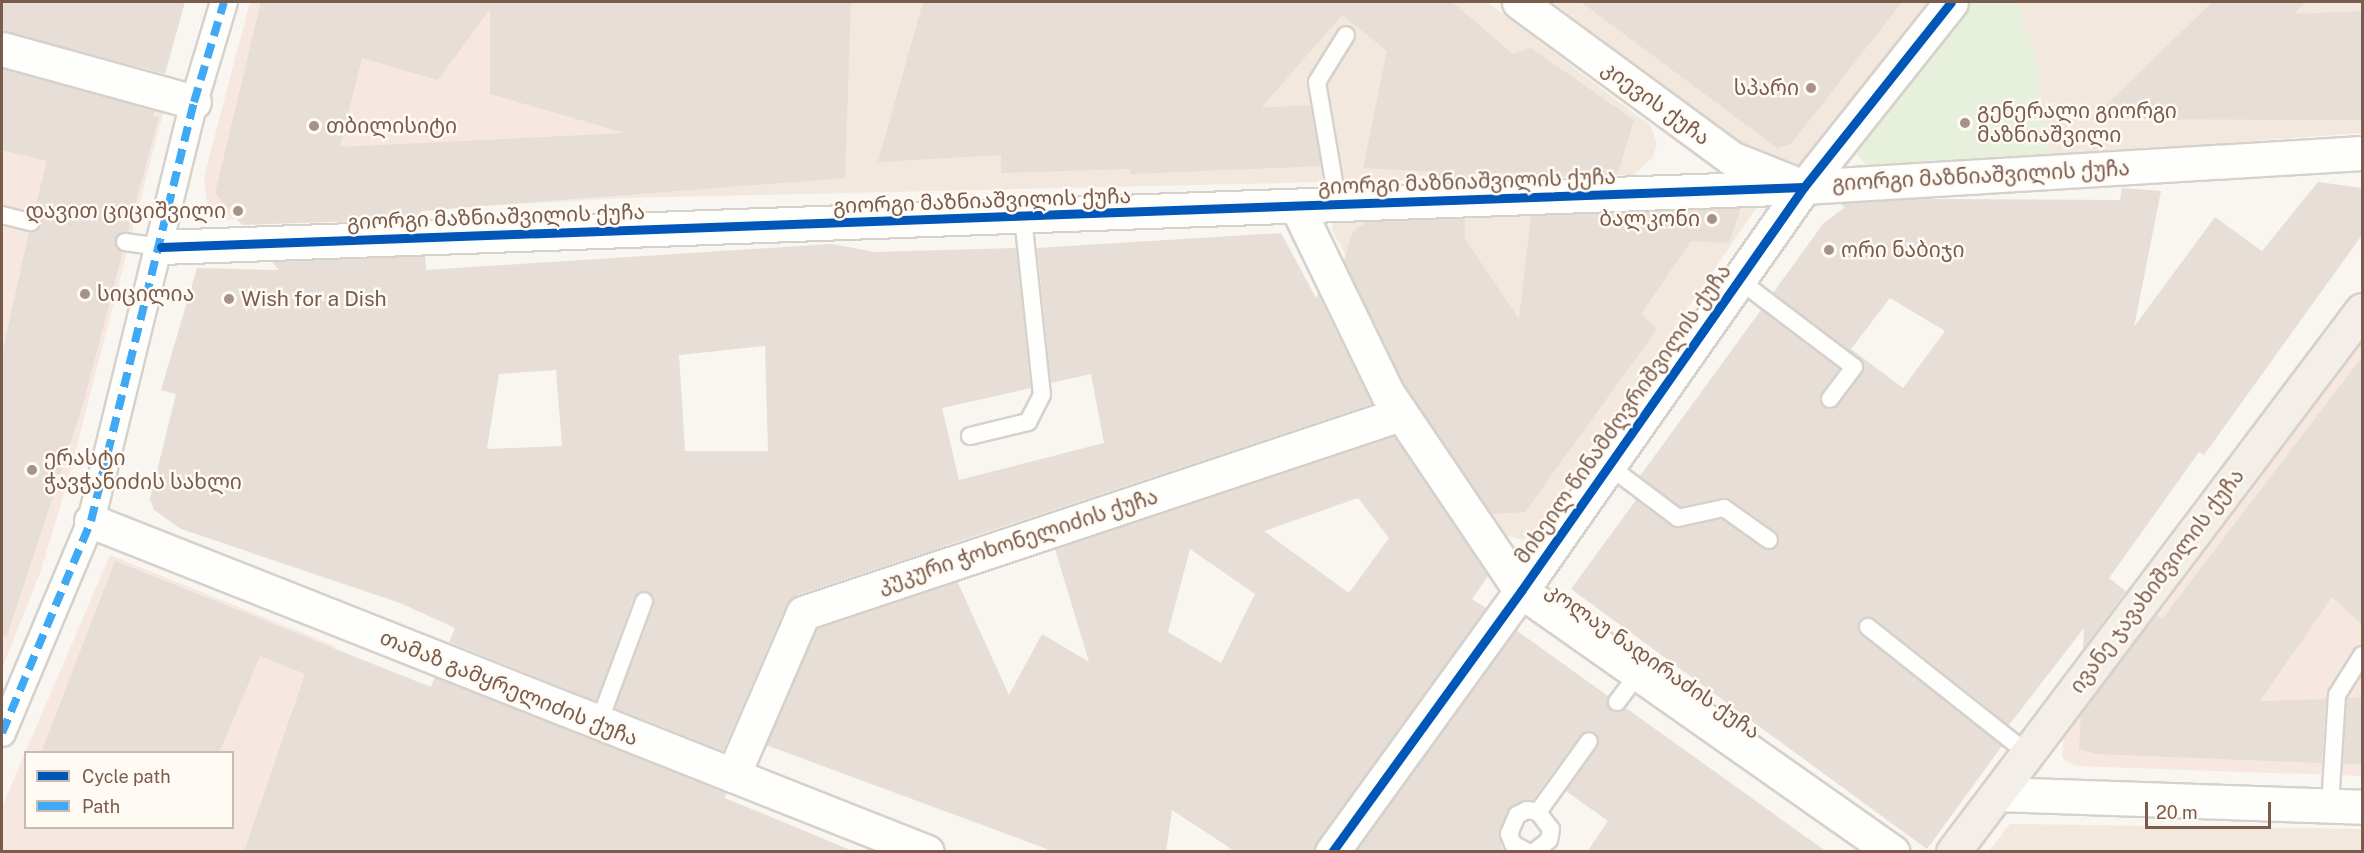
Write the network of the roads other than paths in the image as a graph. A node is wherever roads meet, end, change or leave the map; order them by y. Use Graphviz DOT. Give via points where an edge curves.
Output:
graph roads {
  1 [pos="224,2"];
  2 [pos="1519,2"];
  3 [pos="1951,2"];
  4 [pos="1346,35"];
  5 [pos="2,49"];
  6 [pos="194,102"];
  7 [pos="2362,153"];
  8 [pos="1804,187"];
  9 [pos="1338,205"];
  10 [pos="1297,207"];
  11 [pos="2,215"];
  12 [pos="1023,218"];
  13 [pos="31,222"];
  14 [pos="125,242"];
  15 [pos="161,247"];
  16 [pos="1739,280"];
  17 [pos="2362,310"];
  18 [pos="1830,399"];
  19 [pos="1401,414"];
  20 [pos="970,436"];
  21 [pos="1609,466"];
  22 [pos="92,520"];
  23 [pos="1769,540"];
  24 [pos="1521,591"];
  25 [pos="644,601"];
  26 [pos="1868,627"];
  27 [pos="2362,655"];
  28 [pos="1639,674"];
  29 [pos="1617,702"];
  30 [pos="598,725"];
  31 [pos="2,734"];
  32 [pos="1589,741"];
  33 [pos="2026,753"];
  34 [pos="733,775"];
  35 [pos="1997,794"];
  36 [pos="2330,806"];
  37 [pos="2362,807"];
  38 [pos="1538,812"];
  39 [pos="927,852"];
  40 [pos="1332,852"];
  41 [pos="1528,852"];
  42 [pos="1534,852"];
  43 [pos="1893,852"];
  44 [pos="1953,852"];
  1 -- 6 [label="street"];
  2 -- 8 [label="street, კიევის ქუჩა" via="1731,158"];
  3 -- 8 [label="street, მიხეილ წინამძღვრიშვილის ქუჩა"];
  4 -- 9 [label="lane" via="1317,82"];
  5 -- 6 [label="street"];
  6 -- 15 [label="street"];
  7 -- 8 [label="street, გიორგი მაზნიაშვილის ქუჩა"];
  8 -- 9 [label="street, გიორგი მაზნიაშვილის ქუჩა"];
  8 -- 16 [label="street, მიხეილ წინამძღვრიშვილის ქუჩა"];
  9 -- 10 [label="street, გიორგი მაზნიაშვილის ქუჩა"];
  10 -- 12 [label="street, გიორგი მაზნიაშვილის ქუჩა"];
  10 -- 19 [label="street, კოლაუ ნადირაძის ქუჩა"];
  11 -- 13 [label="lane"];
  12 -- 15 [label="street, გიორგი მაზნიაშვილის ქუჩა"];
  12 -- 20 [label="lane" via="1042,395 1028,422"];
  14 -- 15 [label="lane"];
  15 -- 22 [label="street"];
  16 -- 18 [label="lane" via="1854,367"];
  16 -- 21 [label="street, მიხეილ წინამძღვრიშვილის ქუჩა"];
  17 -- 33 [label="main road, ივანე ჯავახიშვილის ქუჩა"];
  19 -- 24 [label="street, კოლაუ ნადირაძის ქუჩა"];
  19 -- 34 [label="street, კუკური ჭოხონელიძის ქუჩა" via="803,613"];
  21 -- 23 [label="lane" via="1678,518 1725,508"];
  21 -- 24 [label="street, მიხეილ წინამძღვრიშვილის ქუჩა"];
  22 -- 30 [label="street, თამაზ გამყრელიძის ქუჩა"];
  22 -- 31 [label="street"];
  24 -- 28 [label="street, კოლაუ ნადირაძის ქუჩა"];
  24 -- 40 [label="street, მიხეილ წინამძღვრიშვილის ქუჩა"];
  25 -- 30 [label="lane"];
  26 -- 33 [label="lane"];
  27 -- 36 [label="lane" via="2337,695"];
  28 -- 29 [label="lane"];
  28 -- 43 [label="street, კოლაუ ნადირაძის ქუჩა"];
  30 -- 34 [label="street, თამაზ გამყრელიძის ქუჩა"];
  32 -- 38 [label="lane"];
  33 -- 35 [label="main road, ივანე ჯავახიშვილის ქუჩა"];
  34 -- 39 [label="street, თამაზ გამყრელიძის ქუჩა"];
  35 -- 36 [label="street"];
  35 -- 44 [label="main road, ივანე ჯავახიშვილის ქუჩა"];
  36 -- 37 [label="street"];
  38 -- 41 [label="lane" via="1527,810 1511,823 1513,844"];
  38 -- 42 [label="lane" via="1551,829 1549,840"];
}
